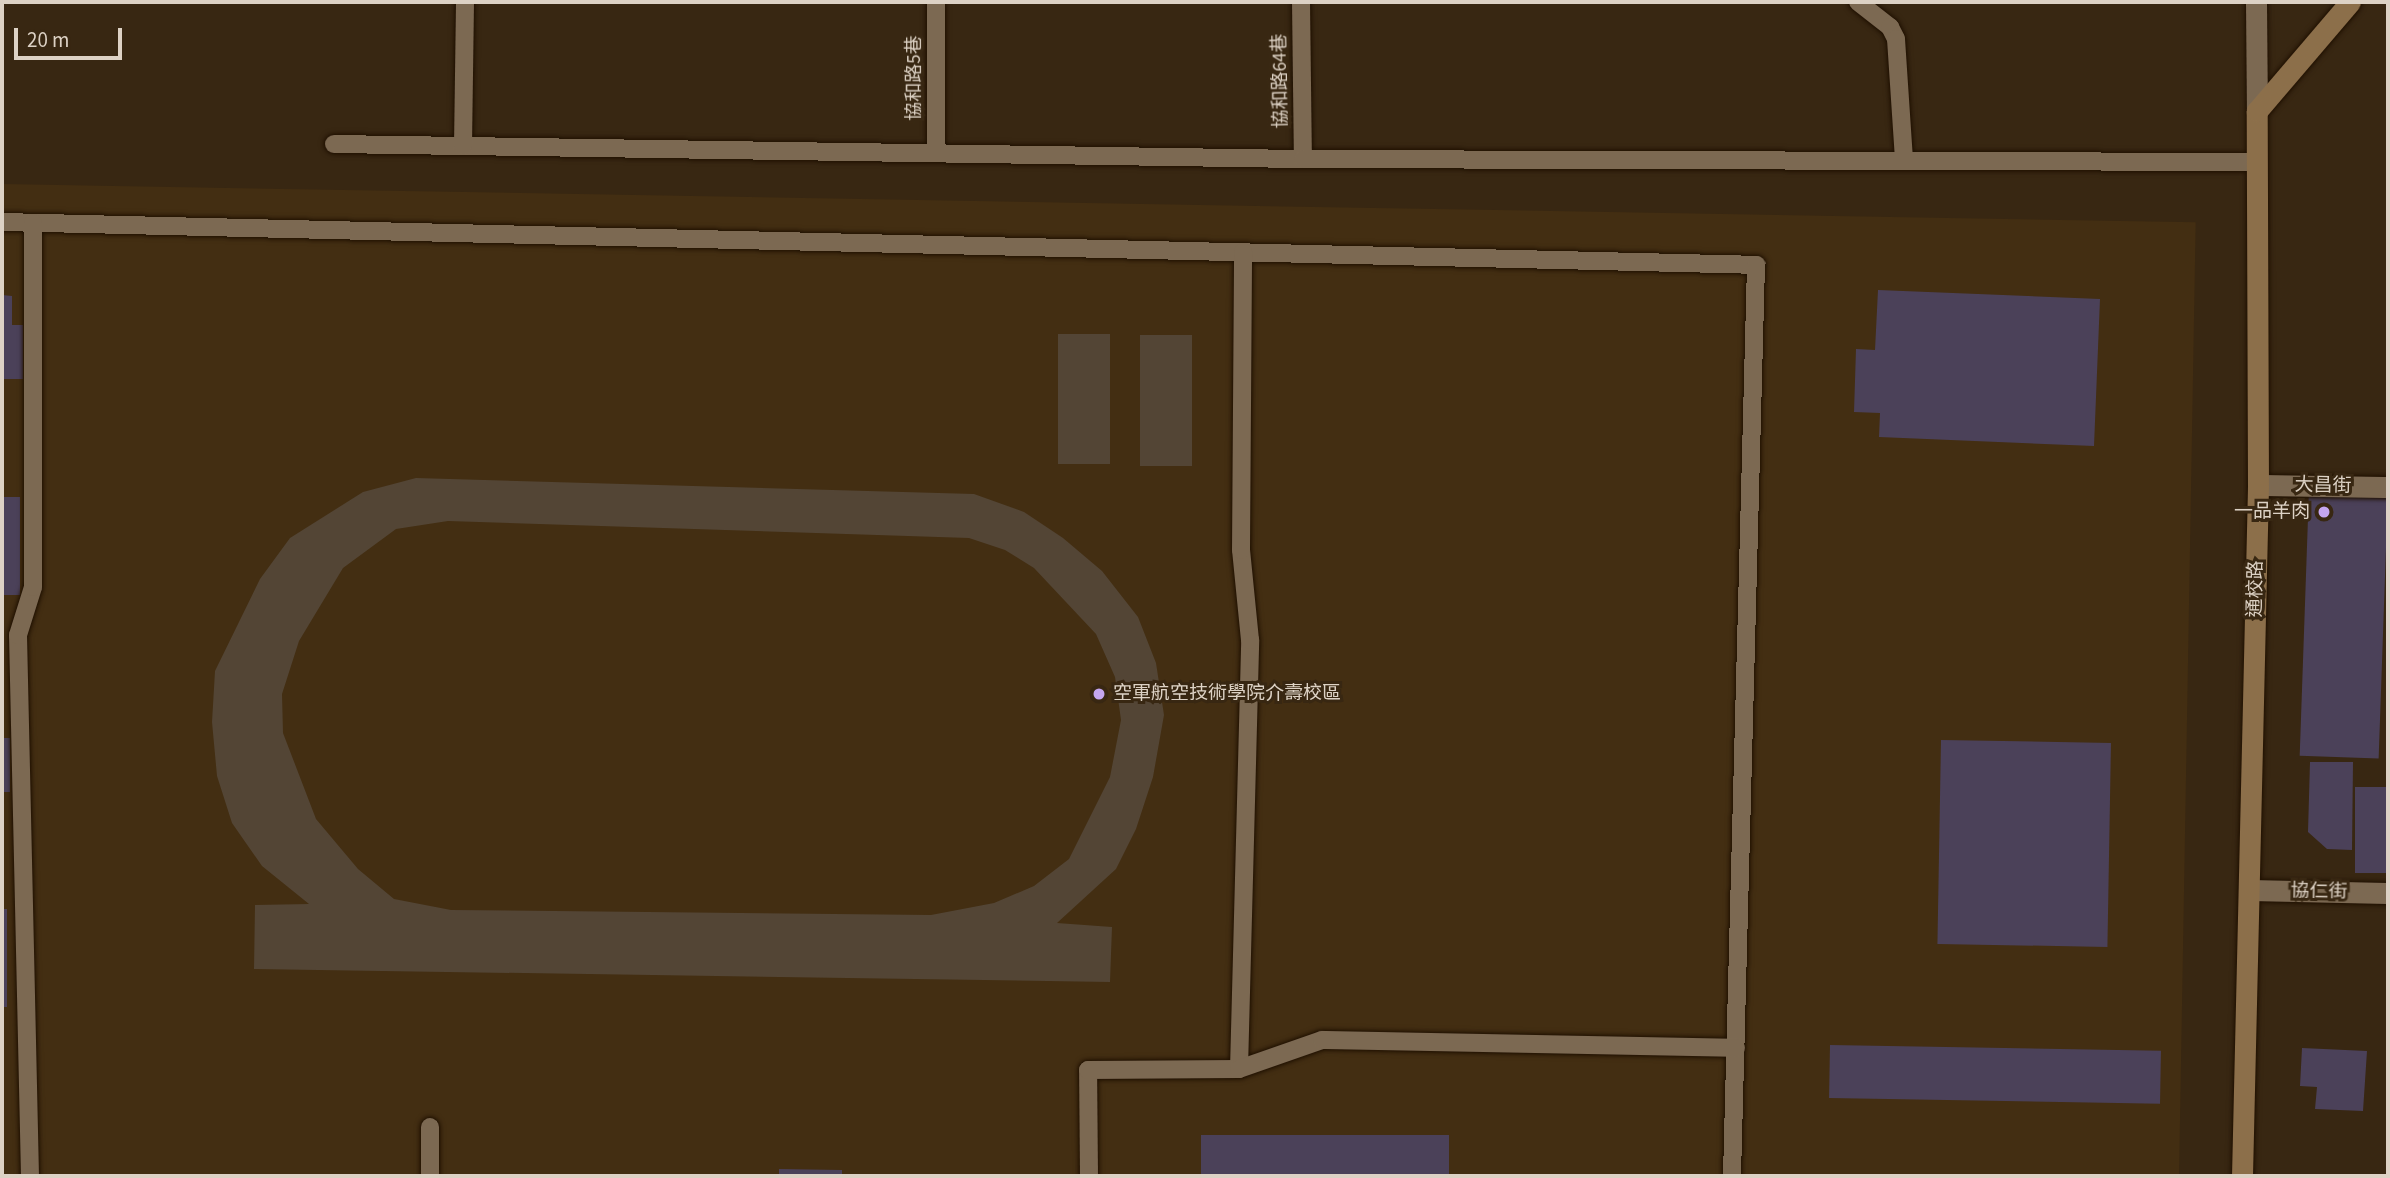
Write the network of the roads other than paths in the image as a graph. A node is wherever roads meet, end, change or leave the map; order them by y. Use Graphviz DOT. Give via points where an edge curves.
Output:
graph roads {
  1 [pos="465,2"];
  2 [pos="936,2"];
  3 [pos="1301,2"];
  4 [pos="1858,2"];
  5 [pos="2256,2"];
  6 [pos="2350,2"];
  7 [pos="2257,111"];
  8 [pos="334,144"];
  9 [pos="463,146"];
  10 [pos="936,153"];
  11 [pos="1303,159"];
  12 [pos="1905,161"];
  13 [pos="2255,162"];
  14 [pos="2,222"];
  15 [pos="33,223"];
  16 [pos="1243,252"];
  17 [pos="2259,485"];
  18 [pos="2388,487"];
  19 [pos="2249,890"];
  20 [pos="2388,893"];
  21 [pos="1736,1048"];
  22 [pos="1239,1069"];
  23 [pos="430,1127"];
  24 [pos="30,1176"];
  25 [pos="430,1176"];
  26 [pos="1089,1176"];
  27 [pos="1732,1176"];
  28 [pos="2242,1176"];
  1 -- 9 [label="lane"];
  2 -- 10 [label="lane, 協和路5巷"];
  3 -- 11 [label="lane, 協和路64巷"];
  4 -- 12 [label="lane" via="1890,27 1896,39"];
  5 -- 7 [label="street, 通校路"];
  6 -- 7 [label="street"];
  7 -- 13 [label="street, 通校路"];
  8 -- 9 [label="lane"];
  9 -- 10 [label="lane"];
  10 -- 11 [label="lane"];
  11 -- 12 [label="lane"];
  12 -- 13 [label="lane"];
  13 -- 17 [label="street, 通校路"];
  14 -- 15 [label="lane"];
  15 -- 16 [label="lane"];
  15 -- 24 [label="lane" via="33,587 18,635"];
  16 -- 21 [label="lane" via="1756,265"];
  16 -- 22 [label="lane" via="1241,550 1250,640"];
  17 -- 18 [label="street, 大昌街"];
  17 -- 19 [label="street, 通校路"];
  19 -- 20 [label="street, 協仁街"];
  19 -- 28 [label="street, 通校路"];
  21 -- 22 [label="lane" via="1322,1041"];
  21 -- 27 [label="lane"];
  22 -- 26 [label="lane" via="1088,1070"];
  23 -- 25 [label="lane"];
}
